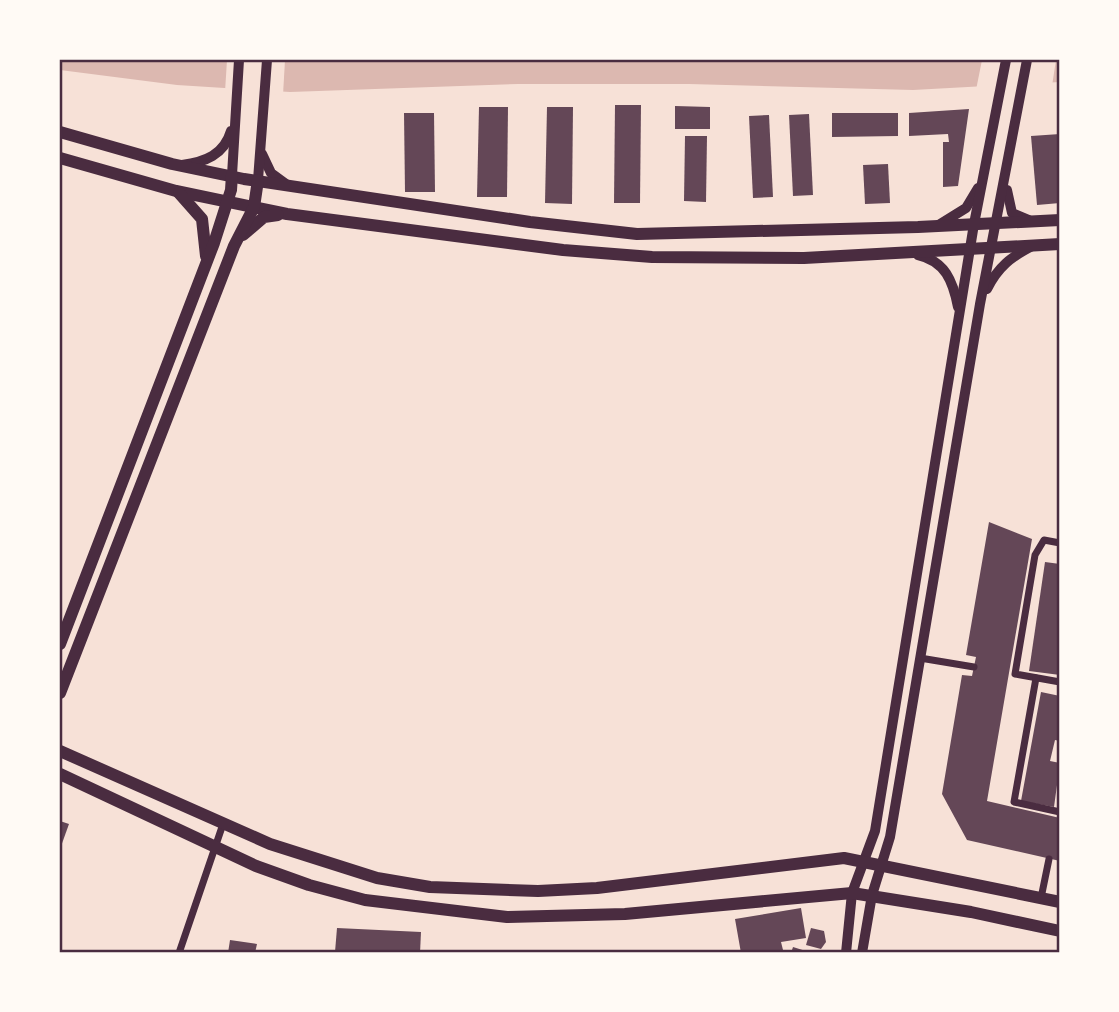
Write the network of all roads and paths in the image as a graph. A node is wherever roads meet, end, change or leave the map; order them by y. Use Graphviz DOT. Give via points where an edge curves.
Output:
graph roads {
  1 [pos="239,60"];
  2 [pos="267,60"];
  3 [pos="1006,60"];
  4 [pos="1027,60"];
  5 [pos="237,110"];
  6 [pos="60,132"];
  7 [pos="261,150"];
  8 [pos="60,158"];
  9 [pos="180,165"];
  10 [pos="1006,174"];
  11 [pos="984,176"];
  12 [pos="238,177"];
  13 [pos="257,187"];
  14 [pos="292,187"];
  15 [pos="176,191"];
  16 [pos="232,198"];
  17 [pos="254,207"];
  18 [pos="288,214"];
  19 [pos="1059,220"];
  20 [pos="1035,221"];
  21 [pos="995,223"];
  22 [pos="974,225"];
  23 [pos="936,227"];
  24 [pos="1059,244"];
  25 [pos="234,246"];
  26 [pos="1034,246"];
  27 [pos="991,248"];
  28 [pos="970,249"];
  29 [pos="908,253"];
  30 [pos="205,265"];
  31 [pos="980,304"];
  32 [pos="959,316"];
  33 [pos="1059,543"];
  34 [pos="60,644"];
  35 [pos="920,658"];
  36 [pos="974,667"];
  37 [pos="1036,678"];
  38 [pos="1059,682"];
  39 [pos="60,693"];
  40 [pos="60,751"];
  41 [pos="60,775"];
  42 [pos="1058,814"];
  43 [pos="223,824"];
  44 [pos="215,847"];
  45 [pos="1049,859"];
  46 [pos="864,862"];
  47 [pos="883,865"];
  48 [pos="852,893"];
  49 [pos="872,895"];
  50 [pos="1041,898"];
  51 [pos="1059,902"];
  52 [pos="1059,931"];
  53 [pos="179,953"];
  54 [pos="846,953"];
  55 [pos="862,953"];
  1 -- 5 [label="main road"];
  2 -- 7 [label="main road"];
  3 -- 11 [label="main road"];
  4 -- 10 [label="main road"];
  5 -- 9 [label="main road" via="220,150 208,159"];
  5 -- 12 [label="main road"];
  6 -- 9 [label="main road"];
  7 -- 13 [label="main road"];
  7 -- 14 [label="main road" via="271,173"];
  8 -- 15 [label="main road"];
  9 -- 12 [label="main road"];
  10 -- 20 [label="main road" via="1012,213"];
  10 -- 21 [label="main road"];
  11 -- 22 [label="main road"];
  11 -- 23 [label="main road" via="966,208"];
  12 -- 13 [label="main road"];
  12 -- 16 [label="main road"];
  13 -- 14 [label="main road"];
  13 -- 16 [label="main road" via="248,203"];
  13 -- 17 [label="main road"];
  14 -- 23 [label="main road" via="637,234"];
  15 -- 16 [label="main road"];
  15 -- 30 [label="main road" via="202,219"];
  16 -- 17 [label="main road"];
  16 -- 30 [label="main road"];
  17 -- 18 [label="main road"];
  17 -- 25 [label="main road"];
  18 -- 25 [label="main road" via="264,217"];
  18 -- 29 [label="main road" via="652,257"];
  19 -- 20 [label="main road"];
  20 -- 21 [label="main road"];
  21 -- 22 [label="main road"];
  21 -- 27 [label="main road"];
  22 -- 23 [label="main road"];
  22 -- 28 [label="main road"];
  24 -- 26 [label="main road"];
  25 -- 39 [label="main road"];
  26 -- 27 [label="main road"];
  26 -- 31 [label="main road" via="1014,255 996,272"];
  27 -- 28 [label="main road"];
  27 -- 31 [label="main road"];
  28 -- 29 [label="main road"];
  28 -- 32 [label="main road"];
  29 -- 32 [label="main road" via="930,258 951,277"];
  30 -- 34 [label="main road"];
  31 -- 35 [label="main road"];
  32 -- 46 [label="main road" via="874,831"];
  33 -- 37 [label="street" via="1044,540 1035,555 1012,674"];
  35 -- 36 [label="street"];
  35 -- 47 [label="main road"];
  37 -- 38 [label="street"];
  37 -- 42 [label="street" via="1014,802"];
  40 -- 43 [label="main road"];
  41 -- 44 [label="main road"];
  43 -- 44 [label="street"];
  43 -- 46 [label="main road" via="333,865 430,887 597,888 823,859"];
  44 -- 48 [label="main road" via="309,885 365,901 507,917 625,914"];
  44 -- 53 [label="street"];
  45 -- 50 [label="street"];
  46 -- 47 [label="main road"];
  46 -- 48 [label="main road"];
  47 -- 49 [label="main road"];
  47 -- 50 [label="main road"];
  48 -- 49 [label="main road"];
  48 -- 54 [label="main road"];
  49 -- 52 [label="main road"];
  49 -- 55 [label="main road"];
  50 -- 51 [label="main road"];
}
